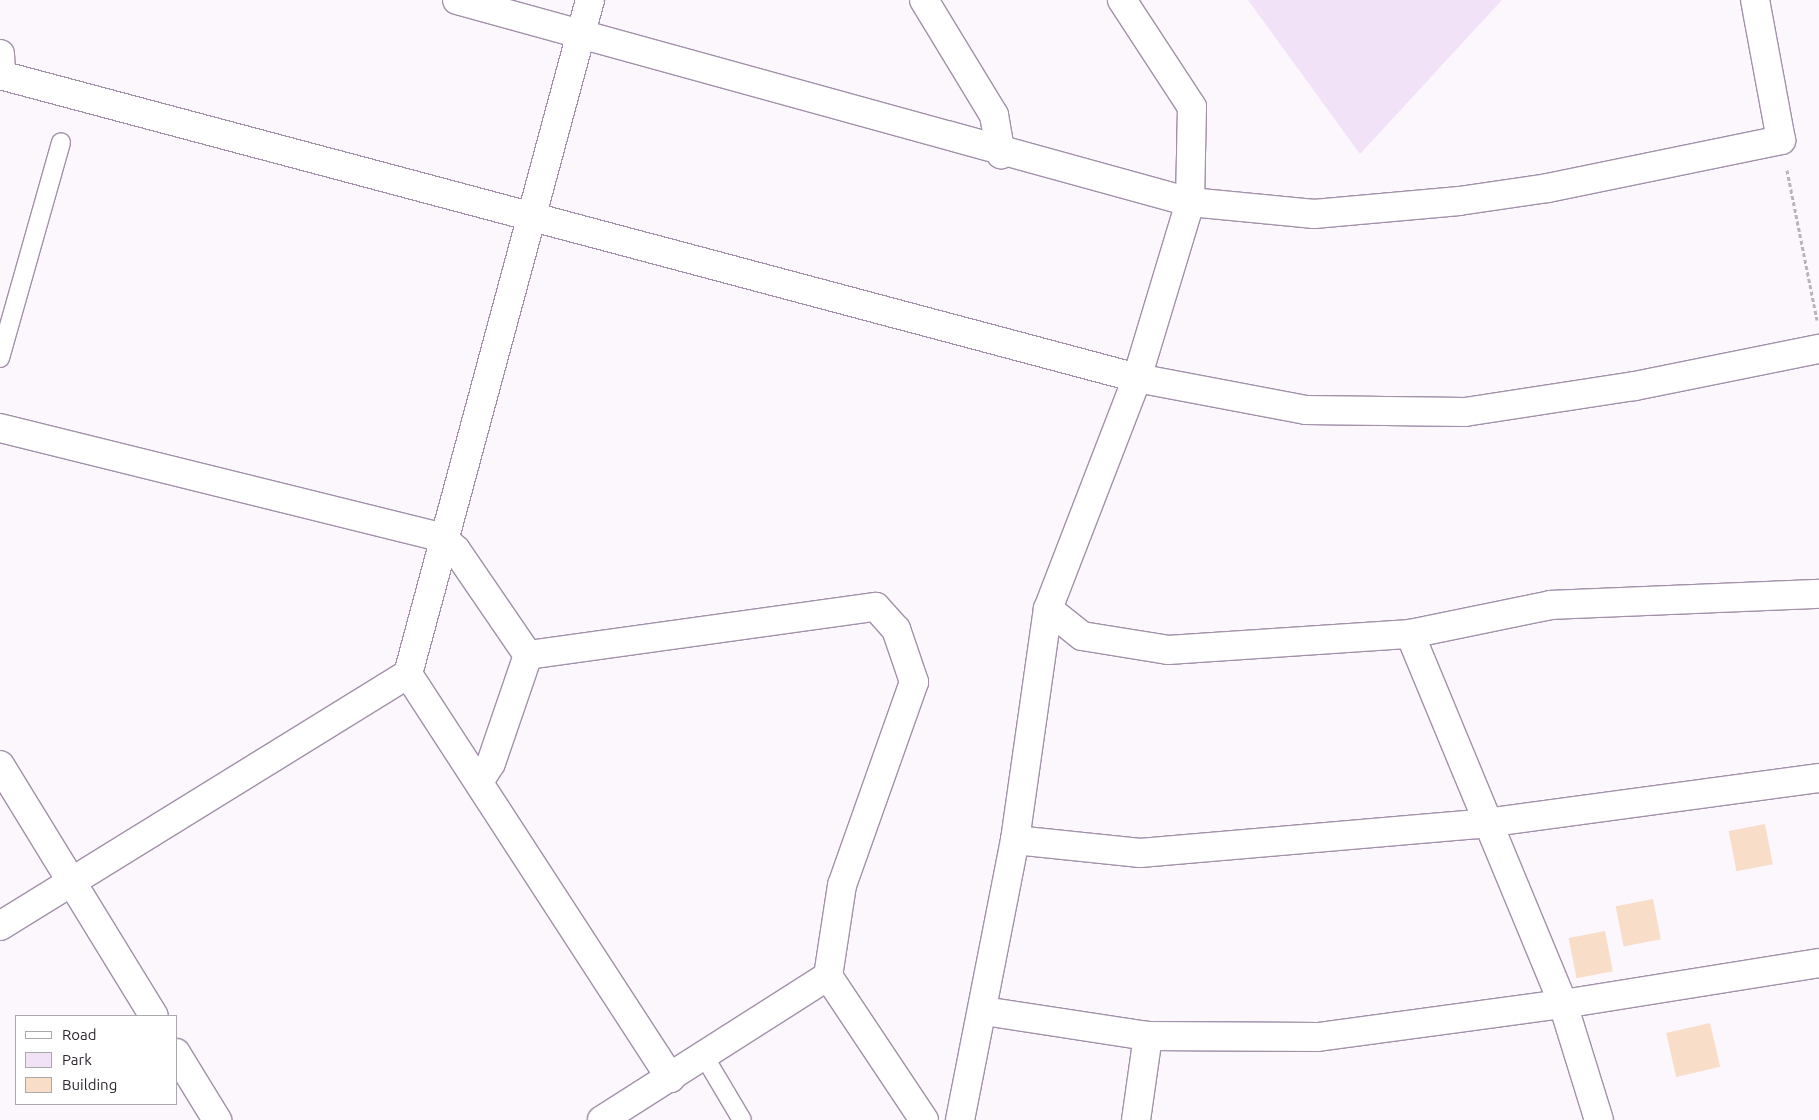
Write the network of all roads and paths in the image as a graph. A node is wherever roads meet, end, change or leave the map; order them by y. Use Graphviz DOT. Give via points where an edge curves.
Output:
graph roads {
  1 [pos="457,0"];
  2 [pos="590,0"];
  3 [pos="924,0"];
  4 [pos="1122,0"];
  5 [pos="1755,0"];
  6 [pos="581,33"];
  7 [pos="0,68"];
  8 [pos="1781,140"];
  9 [pos="61,142"];
  10 [pos="1002,154"];
  11 [pos="1190,202"];
  12 [pos="535,216"];
  13 [pos="1819,328"];
  14 [pos="1819,349"];
  15 [pos="0,358"];
  16 [pos="1137,378"];
  17 [pos="0,428"];
  18 [pos="443,538"];
  19 [pos="1819,594"];
  20 [pos="1048,609"];
  21 [pos="1410,634"];
  22 [pos="528,655"];
  23 [pos="408,674"];
  24 [pos="0,765"];
  25 [pos="1819,778"];
  26 [pos="479,782"];
  27 [pos="1490,822"];
  28 [pos="1015,840"];
  29 [pos="73,883"];
  30 [pos="0,926"];
  31 [pos="1819,963"];
  32 [pos="828,976"];
  33 [pos="1563,1004"];
  34 [pos="984,1011"];
  35 [pos="153,1015"];
  36 [pos="1148,1036"];
  37 [pos="178,1056"];
  38 [pos="704,1056"];
  39 [pos="670,1078"];
  40 [pos="217,1120"];
  41 [pos="602,1120"];
  42 [pos="742,1120"];
  43 [pos="924,1120"];
  44 [pos="960,1120"];
  45 [pos="1136,1120"];
  46 [pos="1599,1120"];
  1 -- 6 [label="street"];
  2 -- 6 [label="street"];
  3 -- 10 [label="street" via="994,115"];
  4 -- 11 [label="street" via="1192,108"];
  5 -- 8 [label="street"];
  6 -- 10 [label="street"];
  6 -- 12 [label="street"];
  7 -- 12 [label="street"];
  8 -- 11 [label="street" via="1459,202 1314,214"];
  8 -- 13 [label="path"];
  9 -- 15 [label="lane"];
  10 -- 11 [label="street"];
  11 -- 16 [label="street"];
  12 -- 16 [label="street"];
  12 -- 18 [label="street"];
  14 -- 16 [label="street" via="1635,386 1466,412 1306,410"];
  16 -- 20 [label="street"];
  17 -- 18 [label="street"];
  18 -- 22 [label="street" via="456,550"];
  18 -- 23 [label="street"];
  19 -- 21 [label="street" via="1551,604"];
  20 -- 21 [label="street" via="1082,636 1168,650"];
  20 -- 28 [label="street"];
  21 -- 27 [label="street"];
  22 -- 26 [label="street" via="491,763"];
  22 -- 32 [label="street" via="876,607 883,614 896,629 914,682 842,885"];
  23 -- 26 [label="street"];
  23 -- 29 [label="street"];
  24 -- 29 [label="street"];
  25 -- 27 [label="street"];
  26 -- 39 [label="street"];
  27 -- 28 [label="street" via="1140,852"];
  27 -- 33 [label="street"];
  28 -- 34 [label="street"];
  29 -- 30 [label="street"];
  29 -- 35 [label="street"];
  31 -- 33 [label="street"];
  32 -- 38 [label="street"];
  32 -- 43 [label="street"];
  33 -- 36 [label="street" via="1318,1037"];
  33 -- 46 [label="street"];
  34 -- 36 [label="street"];
  34 -- 44 [label="street"];
  36 -- 45 [label="street"];
  37 -- 40 [label="street"];
  38 -- 39 [label="street"];
  38 -- 42 [label="lane"];
  39 -- 41 [label="street"];
}
